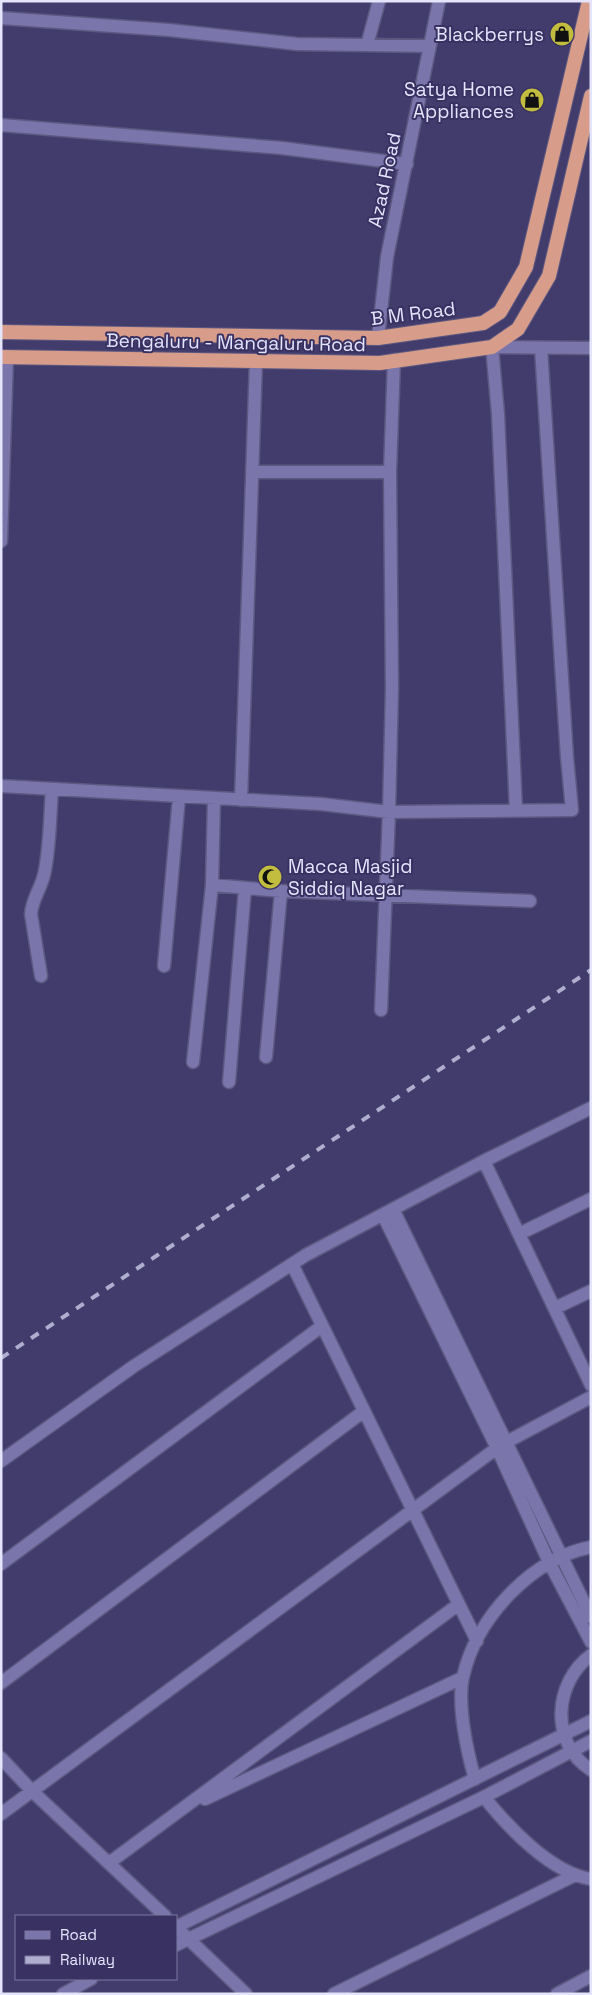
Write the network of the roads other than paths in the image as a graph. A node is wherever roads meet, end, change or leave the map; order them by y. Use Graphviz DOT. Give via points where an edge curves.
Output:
graph roads {
  1 [pos="379,1"];
  2 [pos="439,1"];
  3 [pos="589,1"];
  4 [pos="1,18"];
  5 [pos="367,45"];
  6 [pos="430,46"];
  7 [pos="591,96"];
  8 [pos="588,121"];
  9 [pos="1,125"];
  10 [pos="407,164"];
  11 [pos="536,224"];
  12 [pos="560,230"];
  13 [pos="1,332"];
  14 [pos="378,338"];
  15 [pos="492,346"];
  16 [pos="541,348"];
  17 [pos="591,348"];
  18 [pos="4,357"];
  19 [pos="394,360"];
  20 [pos="256,361"];
  21 [pos="253,472"];
  22 [pos="390,472"];
  23 [pos="1,541"];
  24 [pos="1,786"];
  25 [pos="52,789"];
  26 [pos="179,797"];
  27 [pos="214,799"];
  28 [pos="240,800"];
  29 [pos="516,810"];
  30 [pos="389,812"];
  31 [pos="212,886"];
  32 [pos="245,888"];
  33 [pos="281,891"];
  34 [pos="385,895"];
  35 [pos="530,901"];
  36 [pos="164,966"];
  37 [pos="41,976"];
  38 [pos="380,1010"];
  39 [pos="266,1057"];
  40 [pos="193,1062"];
  41 [pos="229,1082"];
  42 [pos="591,1108"];
  43 [pos="484,1161"];
  44 [pos="591,1199"];
  45 [pos="388,1212"];
  46 [pos="519,1234"];
  47 [pos="292,1264"];
  48 [pos="591,1291"];
  49 [pos="554,1308"];
  50 [pos="322,1326"];
  51 [pos="591,1385"];
  52 [pos="591,1398"];
  53 [pos="364,1411"];
  54 [pos="502,1445"];
  55 [pos="1,1461"];
  56 [pos="412,1509"];
  57 [pos="591,1547"];
  58 [pos="555,1560"];
  59 [pos="1,1564"];
  60 [pos="459,1604"];
  61 [pos="591,1617"];
  62 [pos="477,1641"];
  63 [pos="591,1642"];
  64 [pos="591,1655"];
  65 [pos="462,1678"];
  66 [pos="1,1683"];
  67 [pos="591,1721"];
  68 [pos="564,1735"];
  69 [pos="591,1741"];
  70 [pos="572,1751"];
  71 [pos="1,1758"];
  72 [pos="591,1770"];
  73 [pos="474,1779"];
  74 [pos="32,1791"];
  75 [pos="484,1797"];
  76 [pos="178,1812"];
  77 [pos="1,1814"];
  78 [pos="109,1863"];
  79 [pos="575,1875"];
  80 [pos="591,1879"];
  81 [pos="164,1915"];
  82 [pos="178,1926"];
  83 [pos="178,1929"];
  84 [pos="189,1939"];
  85 [pos="178,1944"];
  86 [pos="591,1976"];
  87 [pos="90,1980"];
  88 [pos="63,1994"];
  89 [pos="246,1994"];
  90 [pos="334,1994"];
  91 [pos="556,1994"];
  1 -- 5 [label="street"];
  2 -- 6 [label="street, Azad Road"];
  3 -- 11 [label="highway, B M Road"];
  4 -- 5 [label="street" via="169,30 297,44"];
  5 -- 6 [label="street"];
  6 -- 10 [label="street, Azad Road"];
  7 -- 8 [label="highway, Bengaluru - Mangaluru Road"];
  8 -- 12 [label="highway, Bengaluru - Mangaluru Road"];
  9 -- 10 [label="street" via="282,148"];
  10 -- 14 [label="street, Azad Road" via="387,257"];
  11 -- 12 [label="highway"];
  11 -- 14 [label="highway, B M Road" via="526,267 500,312 483,324"];
  12 -- 15 [label="highway, Bengaluru - Mangaluru Road" via="549,276 523,321 518,329"];
  13 -- 14 [label="highway, B M Road"];
  15 -- 16 [label="street"];
  15 -- 19 [label="highway, Bengaluru - Mangaluru Road"];
  15 -- 29 [label="street"];
  16 -- 17 [label="street"];
  16 -- 29 [label="street" via="572,810"];
  18 -- 20 [label="highway, Bengaluru - Mangaluru Road"];
  18 -- 23 [label="street"];
  19 -- 20 [label="highway, Bengaluru - Mangaluru Road" via="380,363"];
  19 -- 22 [label="street"];
  20 -- 21 [label="street"];
  21 -- 22 [label="street"];
  21 -- 28 [label="street"];
  22 -- 30 [label="street" via="392,688"];
  24 -- 25 [label="street"];
  25 -- 26 [label="street"];
  25 -- 37 [label="street" via="46,869 31,914"];
  26 -- 27 [label="street"];
  26 -- 36 [label="street"];
  27 -- 28 [label="street"];
  27 -- 31 [label="street"];
  28 -- 30 [label="street" via="321,804"];
  29 -- 30 [label="street"];
  30 -- 34 [label="street"];
  31 -- 32 [label="street"];
  31 -- 40 [label="street"];
  32 -- 33 [label="street"];
  32 -- 41 [label="street"];
  33 -- 34 [label="street"];
  33 -- 39 [label="street"];
  34 -- 35 [label="street"];
  34 -- 38 [label="street"];
  42 -- 43 [label="street"];
  43 -- 45 [label="street"];
  43 -- 46 [label="street"];
  44 -- 46 [label="street"];
  45 -- 47 [label="street"];
  45 -- 54 [label="street"];
  46 -- 49 [label="street"];
  47 -- 50 [label="street"];
  47 -- 55 [label="street" via="134,1366"];
  48 -- 49 [label="street"];
  49 -- 51 [label="street"];
  50 -- 53 [label="street"];
  50 -- 59 [label="street"];
  52 -- 54 [label="street"];
  53 -- 56 [label="street"];
  53 -- 66 [label="street"];
  54 -- 56 [label="street"];
  54 -- 58 [label="street"];
  56 -- 60 [label="street"];
  56 -- 74 [label="street"];
  57 -- 58 [label="street"];
  58 -- 61 [label="street"];
  58 -- 62 [label="street" via="530,1574 507,1596"];
  58 -- 63 [label="street"];
  60 -- 62 [label="street"];
  60 -- 76 [label="street"];
  62 -- 65 [label="street"];
  64 -- 68 [label="street" via="572,1673 565,1688 561,1703"];
  65 -- 73 [label="street" via="462,1710"];
  65 -- 76 [label="street"];
  67 -- 68 [label="street"];
  68 -- 70 [label="street"];
  68 -- 73 [label="street"];
  69 -- 70 [label="street"];
  70 -- 72 [label="street"];
  70 -- 75 [label="street"];
  71 -- 74 [label="street"];
  73 -- 82 [label="street"];
  74 -- 77 [label="street"];
  74 -- 78 [label="street"];
  75 -- 79 [label="street" via="508,1827"];
  75 -- 84 [label="street"];
  76 -- 78 [label="street"];
  78 -- 81 [label="street"];
  79 -- 80 [label="street"];
  79 -- 90 [label="street"];
  83 -- 84 [label="street"];
  84 -- 85 [label="street"];
  84 -- 89 [label="street"];
  86 -- 91 [label="street"];
  87 -- 88 [label="street"];
}
